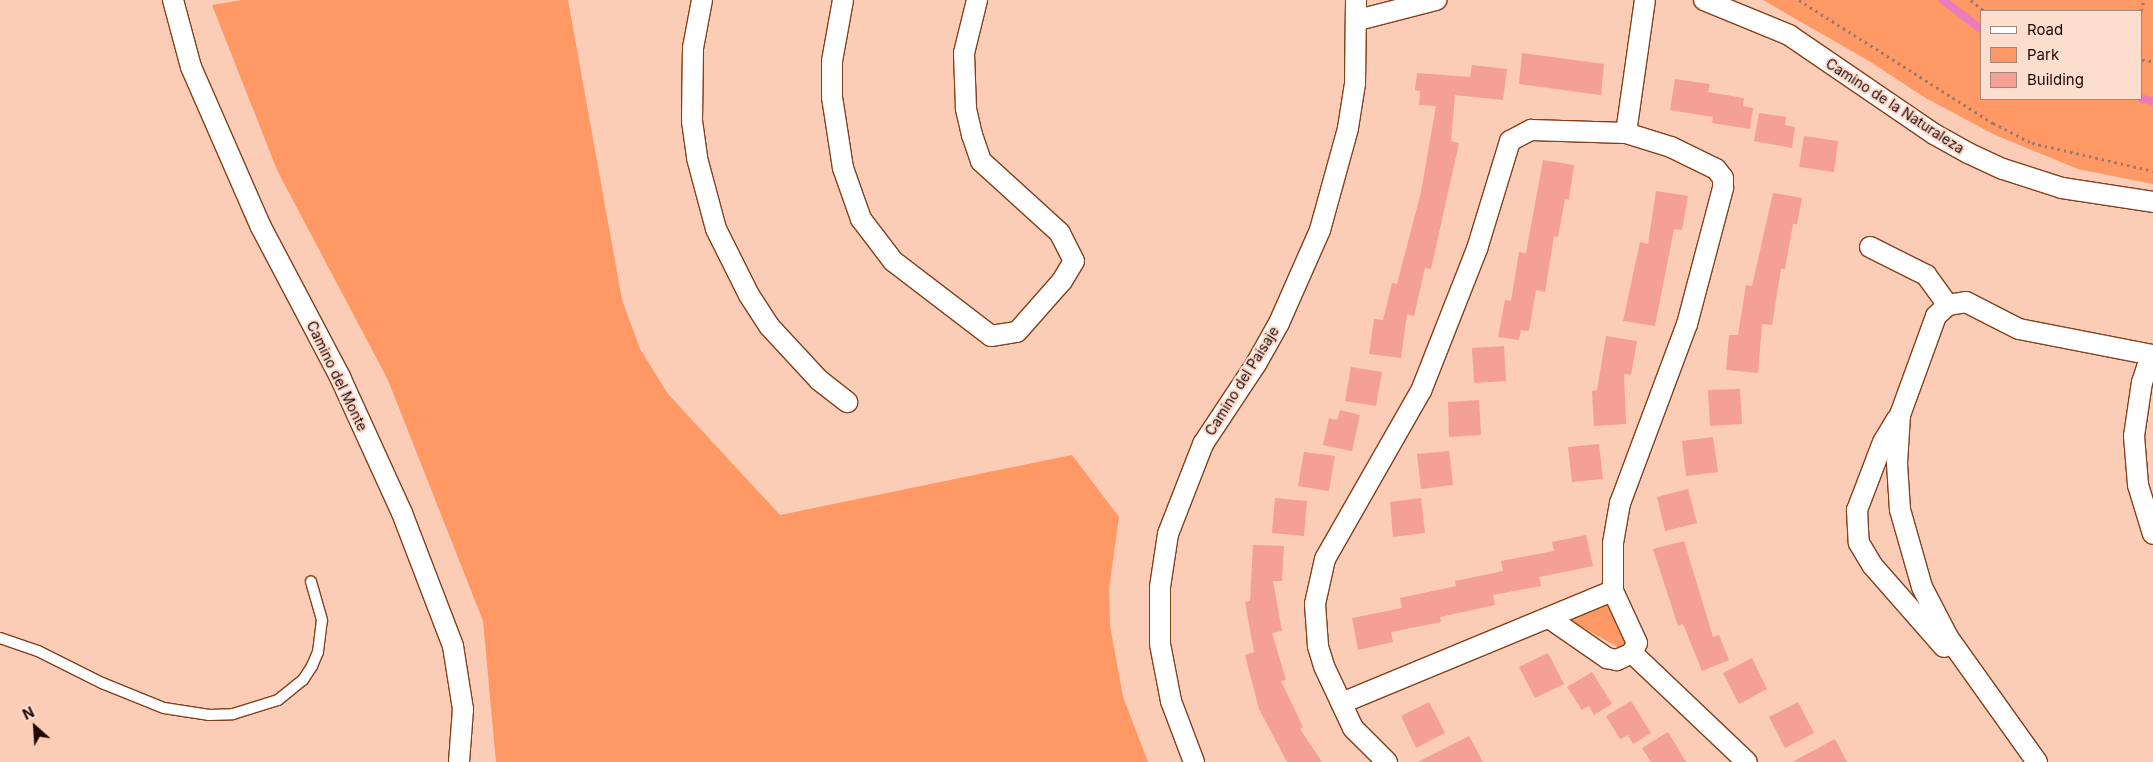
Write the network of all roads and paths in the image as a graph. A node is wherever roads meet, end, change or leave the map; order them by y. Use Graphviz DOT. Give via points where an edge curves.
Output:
graph roads {
  1 [pos="173,0"];
  2 [pos="702,0"];
  3 [pos="842,0"];
  4 [pos="977,0"];
  5 [pos="1356,0"];
  6 [pos="1436,0"];
  7 [pos="1645,0"];
  8 [pos="1704,0"];
  9 [pos="1799,0"];
  10 [pos="1971,0"];
  11 [pos="1983,10"];
  12 [pos="1358,20"];
  13 [pos="1626,133"];
  14 [pos="2153,171"];
  15 [pos="2153,202"];
  16 [pos="1870,247"];
  17 [pos="1948,305"];
  18 [pos="2152,355"];
  19 [pos="847,402"];
  20 [pos="1900,415"];
  21 [pos="2153,534"];
  22 [pos="310,582"];
  23 [pos="1613,591"];
  24 [pos="1549,618"];
  25 [pos="0,638"];
  26 [pos="1632,653"];
  27 [pos="1964,660"];
  28 [pos="1342,703"];
  29 [pos="459,762"];
  30 [pos="1194,762"];
  31 [pos="1387,762"];
  32 [pos="1747,762"];
  33 [pos="2037,762"];
  1 -- 29 [label="street, Camino del Monte" via="191,67 261,227 340,377 402,513 453,646 463,709"];
  2 -- 19 [label="street" via="693,48 692,121 705,194 716,229 731,263 769,326 819,380"];
  3 -- 4 [label="street" via="832,61 832,97 843,168 861,218 893,261 991,336 1016,332 1062,281 1074,261 1060,233 982,161 972,135 963,80 969,26"];
  5 -- 12 [label="street, Camino del Paisaje"];
  6 -- 12 [label="street"];
  7 -- 13 [label="street"];
  8 -- 15 [label="street, Camino de la Naturaleza" via="1789,35 1934,134 1986,161 2062,188"];
  9 -- 14 [label="path" via="1993,123 2032,143"];
  10 -- 11 [label="path"];
  12 -- 30 [label="street, Camino del Paisaje" via="1348,128 1320,230 1279,323 1203,444 1168,534 1160,587 1160,644 1171,701"];
  13 -- 23 [label="street" via="1701,162 1716,169 1724,178 1705,264 1687,324 1620,503 1613,543"];
  13 -- 28 [label="street" via="1531,130 1516,136 1506,148 1477,249 1421,391 1325,558 1317,589 1315,625 1324,666"];
  16 -- 17 [label="street" via="1926,274"];
  17 -- 18 [label="street" via="1966,302 2019,329"];
  17 -- 20 [label="street" via="1936,316"];
  18 -- 21 [label="street" via="2142,382 2134,436 2138,485"];
  20 -- 27 [label="street" via="1898,486 1905,533 1922,587"];
  20 -- 27 [label="street" via="1883,442 1857,510 1859,543 1872,565 1941,645"];
  22 -- 25 [label="lane" via="322,620 318,652 312,666 303,680 278,700 232,714 209,715 164,708 102,683 38,651"];
  23 -- 24 [label="street"];
  23 -- 26 [label="street" via="1636,638"];
  24 -- 26 [label="street" via="1597,654 1617,660"];
  24 -- 28 [label="street"];
  26 -- 32 [label="street"];
  27 -- 33 [label="street"];
  28 -- 31 [label="street" via="1353,728"];
}
